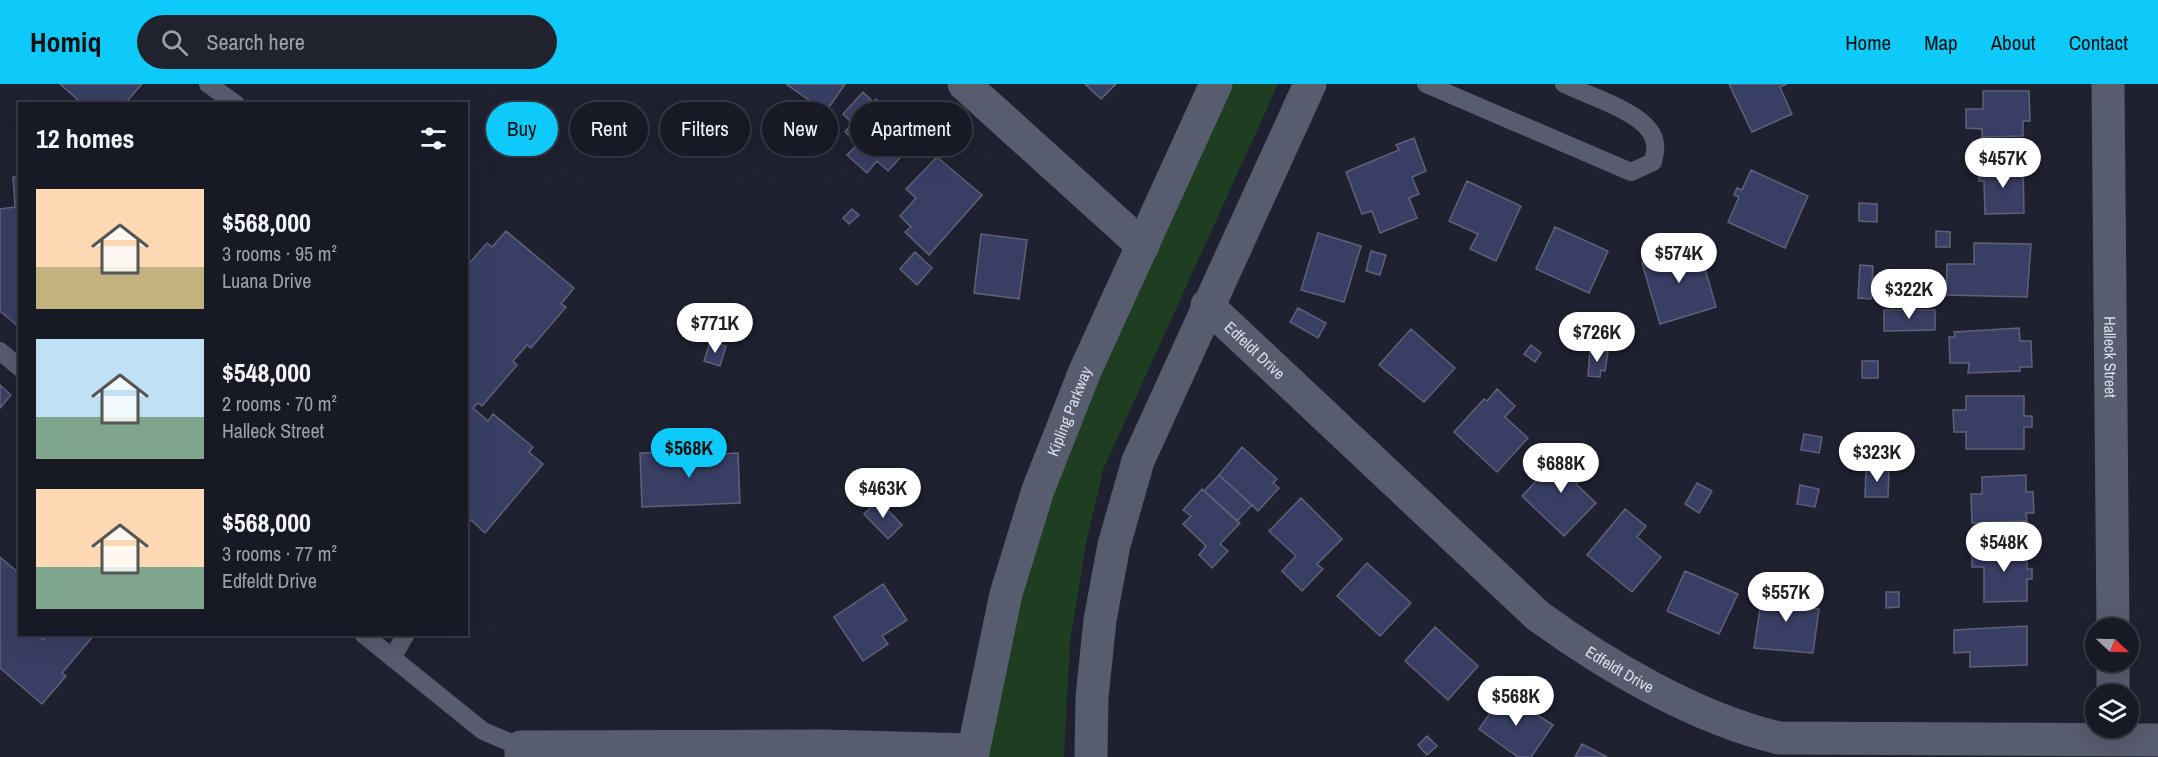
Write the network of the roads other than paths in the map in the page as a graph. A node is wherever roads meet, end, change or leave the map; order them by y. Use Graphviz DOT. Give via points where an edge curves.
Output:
graph roads {
  1 [pos="208,84"];
  2 [pos="964,84"];
  3 [pos="1216,84"];
  4 [pos="1310,84"];
  5 [pos="1426,84"];
  6 [pos="1564,84"];
  7 [pos="2108,84"];
  8 [pos="233,102"];
  9 [pos="1143,246"];
  10 [pos="1208,305"];
  11 [pos="0,351"];
  12 [pos="18,366"];
  13 [pos="2113,618"];
  14 [pos="365,636"];
  15 [pos="405,636"];
  16 [pos="392,658"];
  17 [pos="2158,740"];
  18 [pos="2114,742"];
  19 [pos="521,752"];
  20 [pos="972,753"];
  21 [pos="1090,757"];
  1 -- 8 [label="lane"];
  2 -- 9 [label="street"];
  3 -- 9 [label="street, Kipling Parkway"];
  4 -- 10 [label="street"];
  5 -- 6 [label="lane" via="1631,172 1653,162 1656,146 1650,130 1629,114"];
  7 -- 13 [label="street, Halleck Street"];
  9 -- 20 [label="street, Kipling Parkway" via="1085,371 1019,545"];
  10 -- 18 [label="street, Edfeldt Drive" via="1538,616 1625,674 1753,732 1779,738"];
  10 -- 21 [label="street" via="1138,461 1114,545 1100,620"];
  11 -- 12 [label="lane"];
  14 -- 16 [label="lane"];
  15 -- 16 [label="lane"];
  16 -- 19 [label="lane" via="483,731"];
  17 -- 18 [label="street, Edfeldt Drive"];
  19 -- 20 [label="street" via="822,746"];
}
